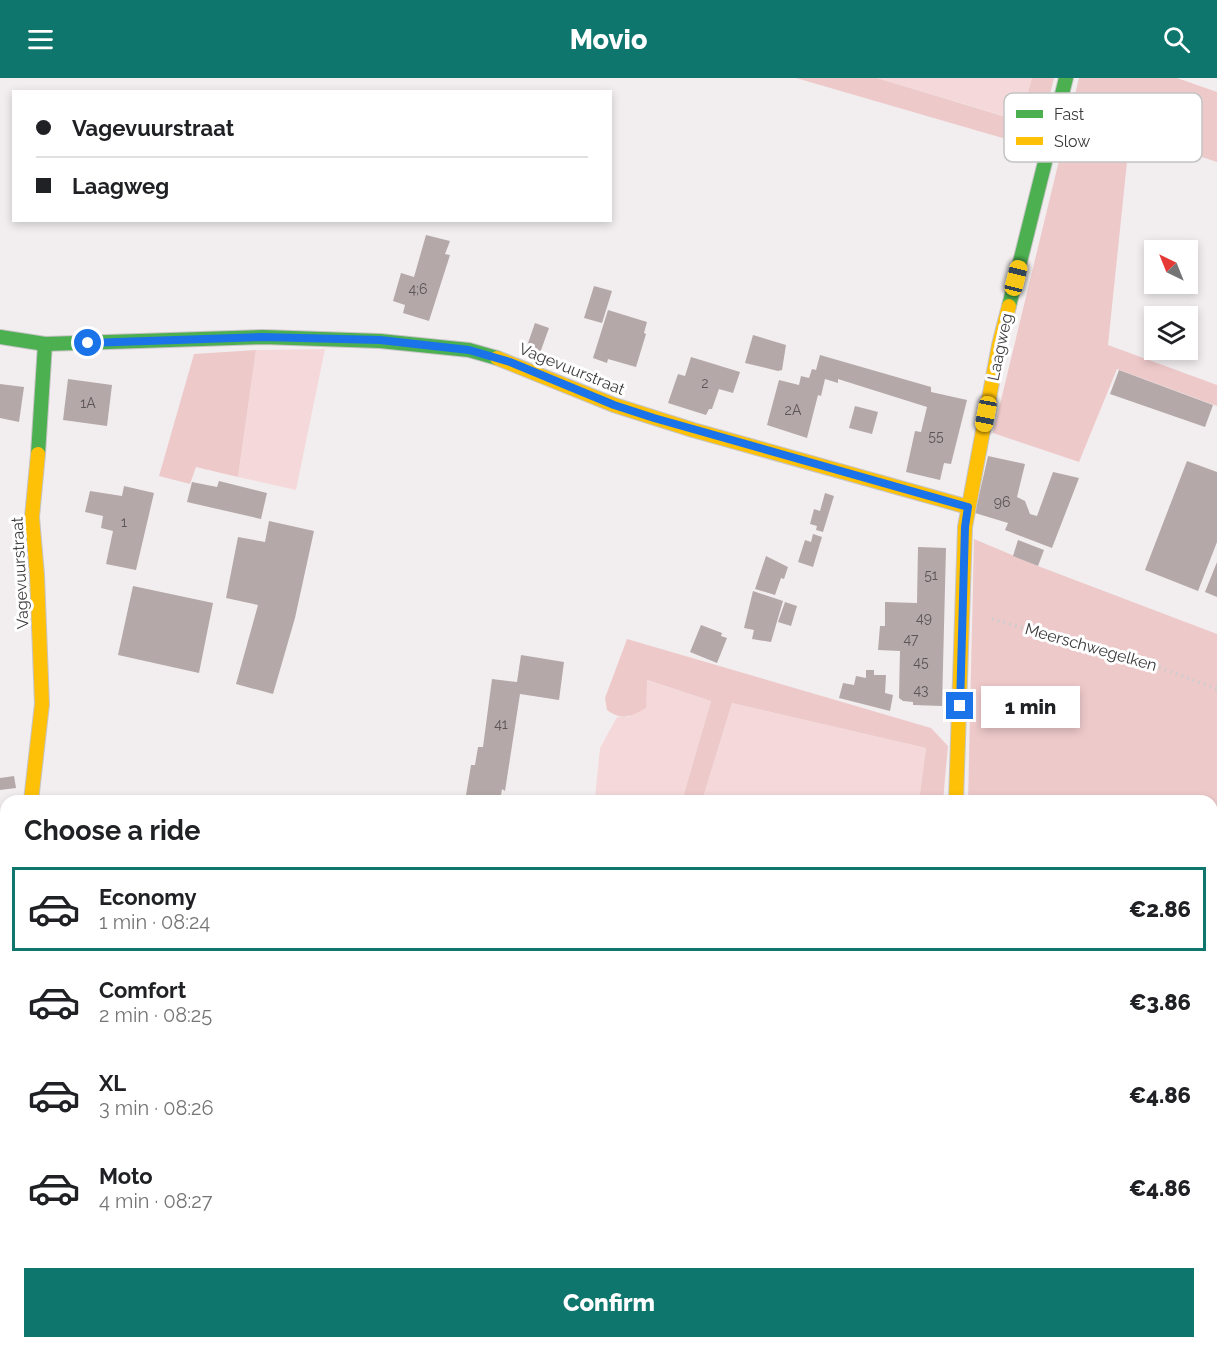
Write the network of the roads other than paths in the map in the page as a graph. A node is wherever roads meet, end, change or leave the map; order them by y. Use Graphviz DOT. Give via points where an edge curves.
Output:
graph roads {
  1 [pos="1066,78"];
  2 [pos="1062,93"];
  3 [pos="1045,162"];
  4 [pos="0,337"];
  5 [pos="45,344"];
  6 [pos="968,507"];
  7 [pos="32,795"];
  8 [pos="956,795"];
  1 -- 2 [label="street, Laagweg"];
  3 -- 6 [label="street, Laagweg" via="999,345"];
  4 -- 5 [label="street, Vagevuurstraat"];
  5 -- 6 [label="street, Vagevuurstraat" via="262,337 380,340 469,350 659,420"];
  5 -- 7 [label="street, Vagevuurstraat" via="32,517 42,704"];
  6 -- 8 [label="street, Laagweg"];
}
